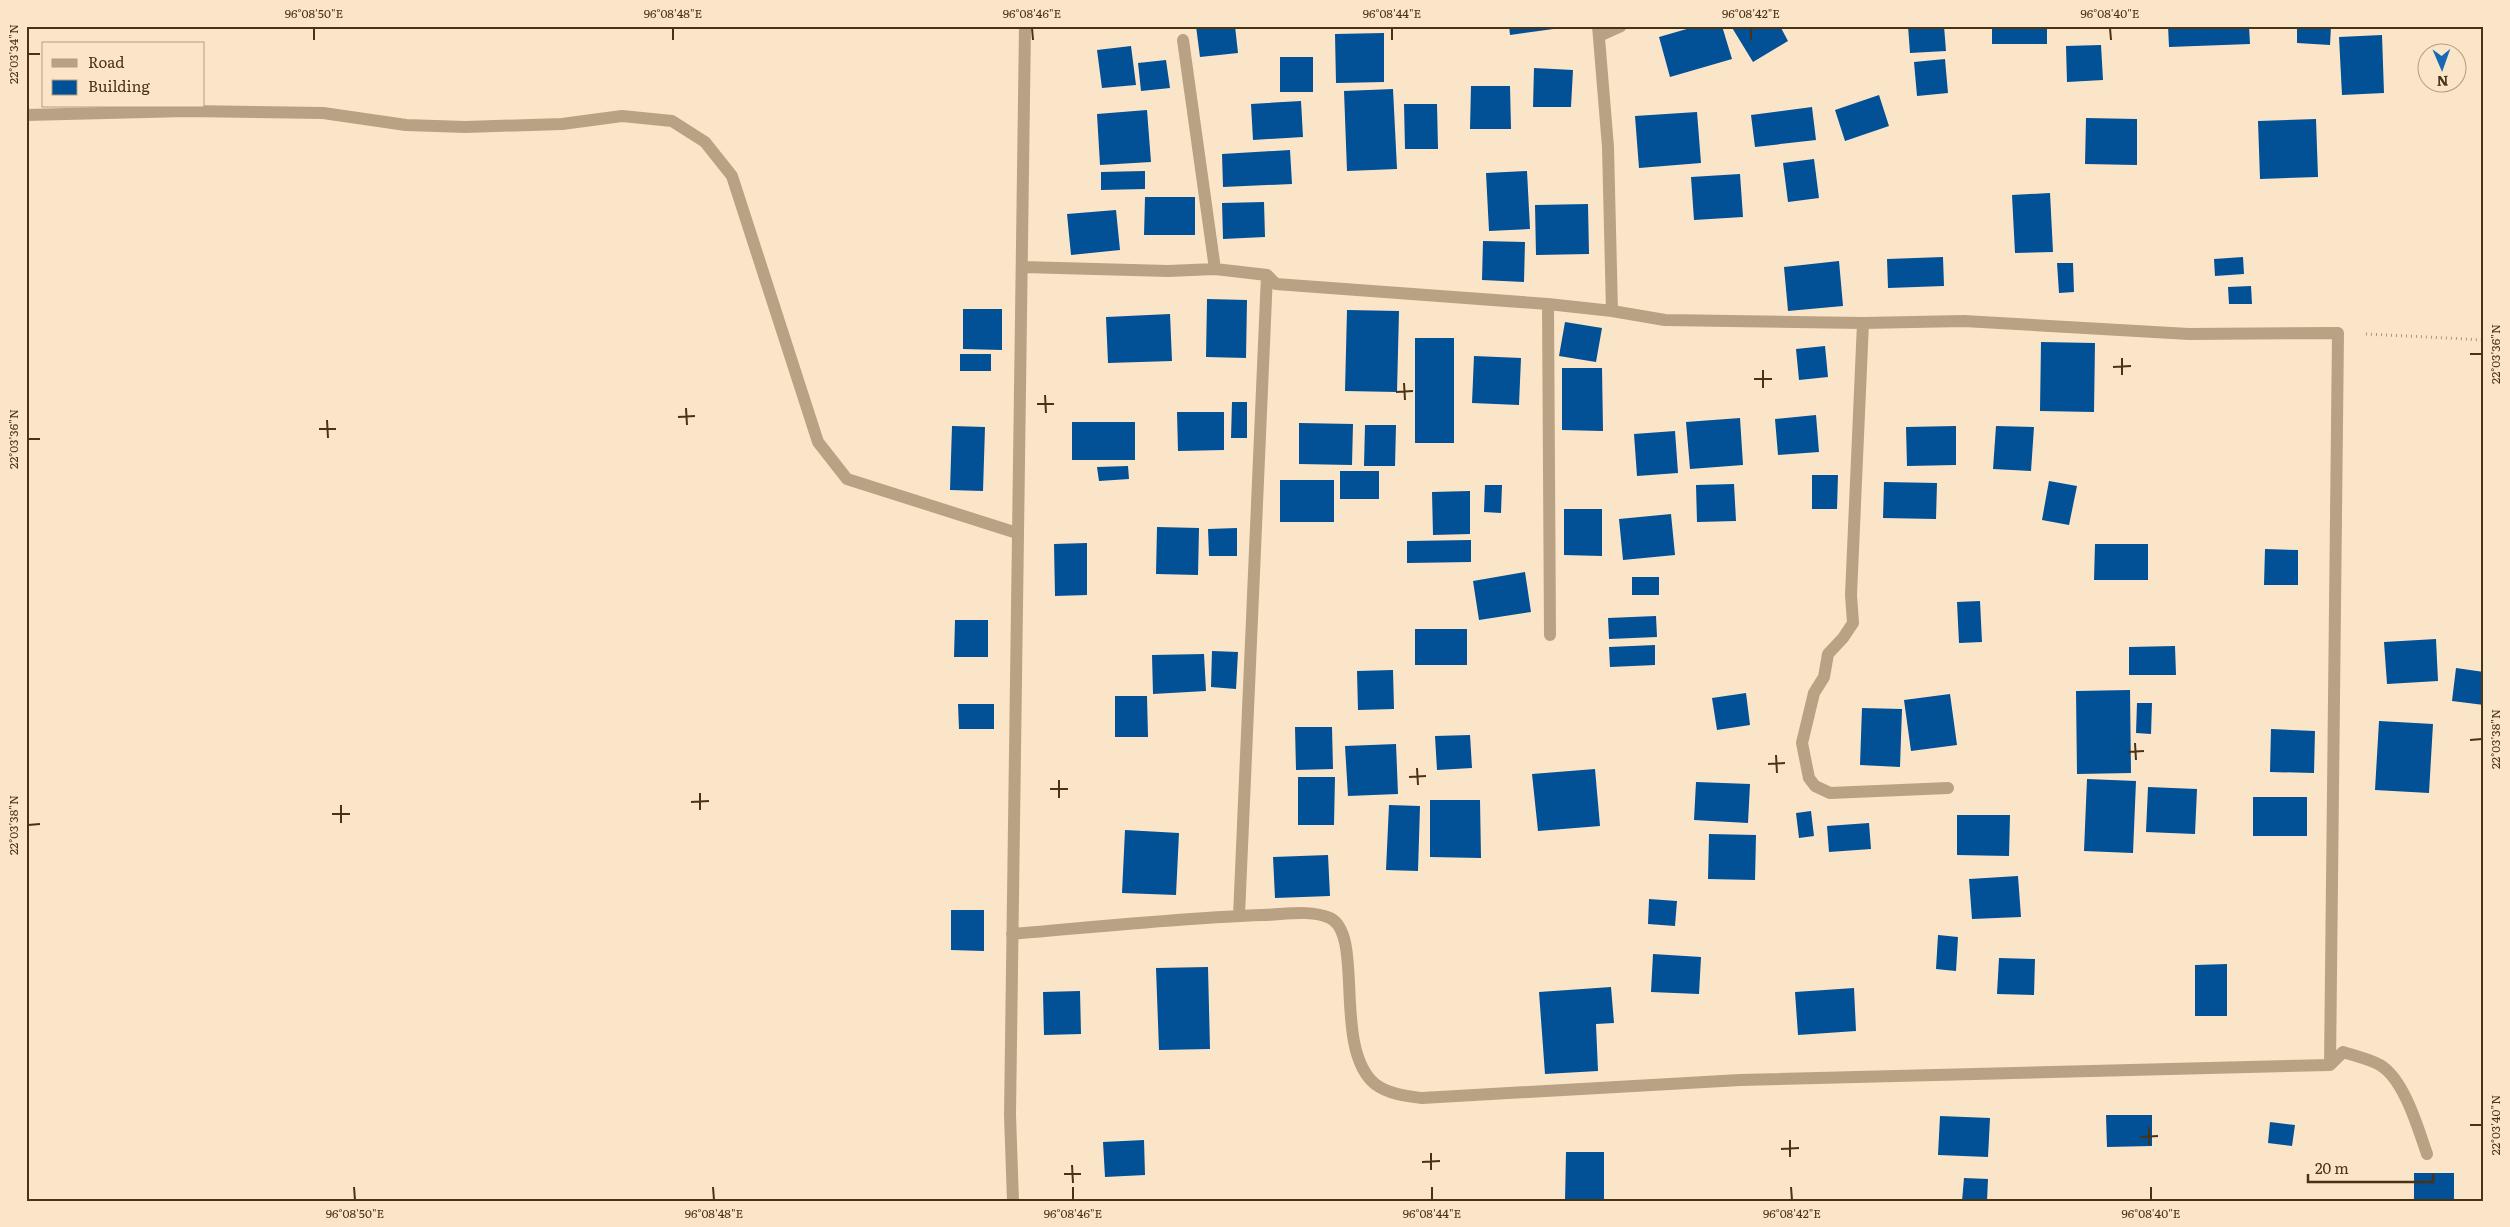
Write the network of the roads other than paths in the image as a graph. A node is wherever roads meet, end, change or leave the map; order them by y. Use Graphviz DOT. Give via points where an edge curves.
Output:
graph roads {
  1 [pos="1025,26"];
  2 [pos="1621,26"];
  3 [pos="1599,31"];
  4 [pos="1183,40"];
  5 [pos="26,116"];
  6 [pos="1023,267"];
  7 [pos="1215,269"];
  8 [pos="1267,275"];
  9 [pos="1548,304"];
  10 [pos="1612,310"];
  11 [pos="1863,323"];
  12 [pos="1017,532"];
  13 [pos="1550,635"];
  14 [pos="1948,788"];
  15 [pos="1239,916"];
  16 [pos="1012,934"];
  17 [pos="2330,1065"];
  18 [pos="2426,1154"];
  19 [pos="1013,1201"];
  1 -- 6 [label="street"];
  2 -- 3 [label="street"];
  3 -- 10 [label="street" via="1608,147"];
  4 -- 7 [label="street"];
  5 -- 12 [label="street" via="187,110 323,113 406,125 465,127 562,124 622,116 672,121 705,142 732,176 818,442 847,480"];
  6 -- 7 [label="street"];
  6 -- 12 [label="street"];
  7 -- 8 [label="street"];
  8 -- 9 [label="street" via="1276,284"];
  8 -- 15 [label="street"];
  9 -- 10 [label="street"];
  9 -- 13 [label="street"];
  10 -- 11 [label="street" via="1665,320"];
  11 -- 14 [label="street" via="1851,595 1853,623 1828,654 1824,677 1814,693 1802,743 1809,778 1815,786 1830,793"];
  11 -- 17 [label="street" via="1964,321 2189,334 2338,333"];
  12 -- 16 [label="street"];
  15 -- 16 [label="street"];
  15 -- 17 [label="street" via="1304,914 1330,918 1340,928 1346,943 1352,1036 1358,1061 1375,1084 1396,1094 1422,1098 1740,1080"];
  16 -- 19 [label="street" via="1010,1115"];
  17 -- 18 [label="street" via="2343,1052 2381,1066 2403,1094 2415,1117"];
}
